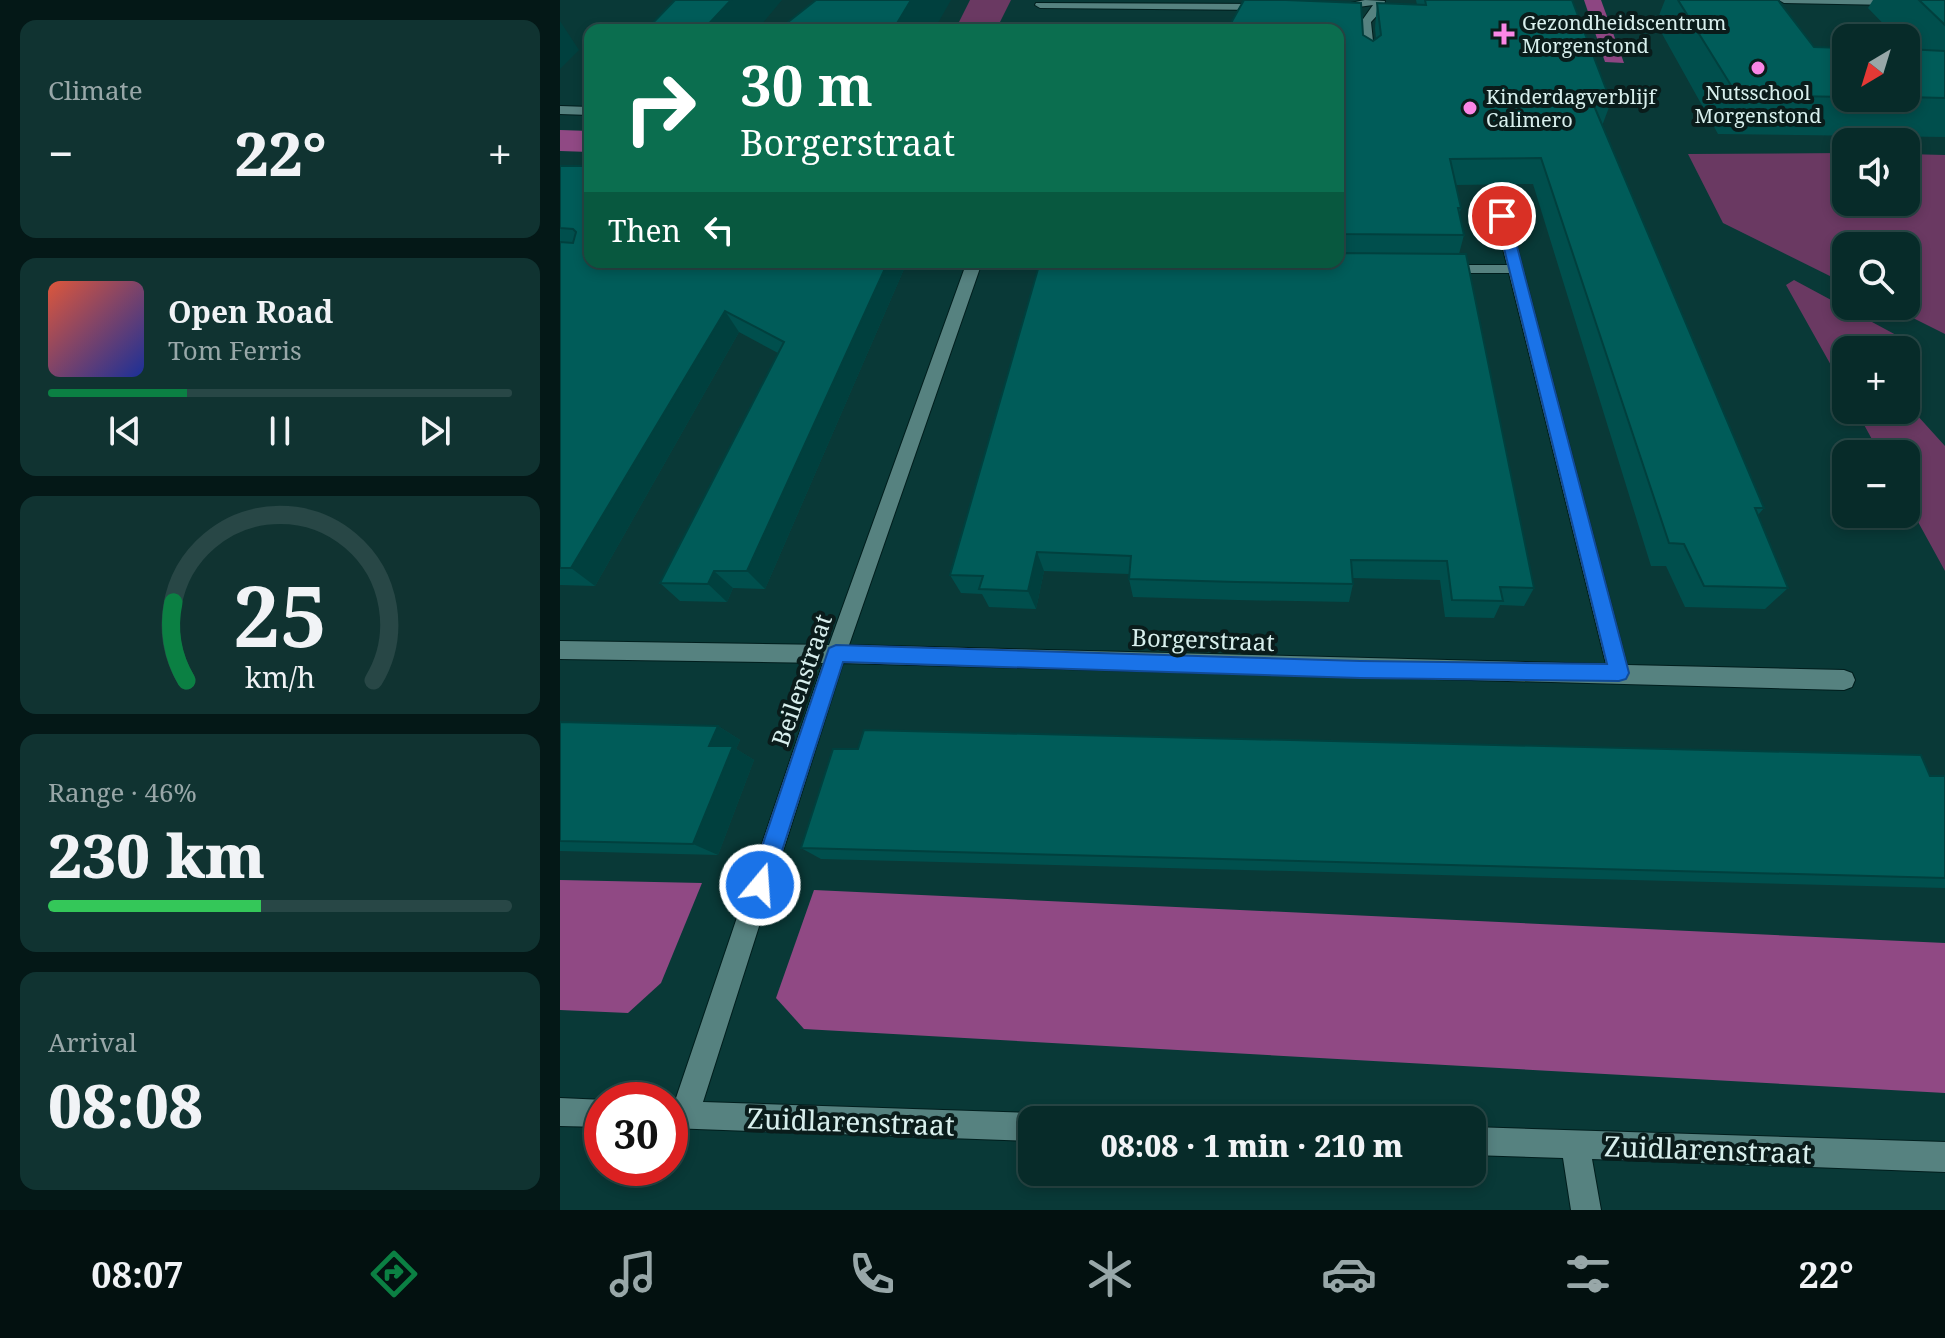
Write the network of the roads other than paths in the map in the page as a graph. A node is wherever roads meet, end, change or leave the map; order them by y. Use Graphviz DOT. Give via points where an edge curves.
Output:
graph roads {
  1 [pos="1380,0"];
  2 [pos="1784,0"];
  3 [pos="1945,3"];
  4 [pos="1040,5"];
  5 [pos="1269,7"];
  6 [pos="1331,8"];
  7 [pos="1369,60"];
  8 [pos="560,110"];
  9 [pos="584,111"];
  10 [pos="1495,189"];
  11 [pos="972,268"];
  12 [pos="1425,269"];
  13 [pos="1517,269"];
  14 [pos="560,650"];
  15 [pos="836,654"];
  16 [pos="1619,673"];
  17 [pos="1844,680"];
  18 [pos="688,1084"];
  19 [pos="560,1112"];
  20 [pos="584,1113"];
  21 [pos="688,1116"];
  22 [pos="1018,1127"];
  23 [pos="1486,1142"];
  24 [pos="1575,1145"];
  25 [pos="1945,1157"];
  26 [pos="1586,1210"];
  1 -- 6 [label="street"];
  1 -- 7 [label="street" via="1366,22"];
  2 -- 3 [label="street"];
  4 -- 5 [label="street"];
  8 -- 9 [label="street"];
  10 -- 13 [label="street"];
  11 -- 15 [label="street, Beilenstraat"];
  12 -- 13 [label="street"];
  13 -- 16 [label="street"];
  14 -- 15 [label="street, Borgerstraat"];
  15 -- 16 [label="street, Borgerstraat"];
  15 -- 18 [label="street, Beilenstraat"];
  16 -- 17 [label="street, Borgerstraat"];
  19 -- 20 [label="street"];
  21 -- 22 [label="street, Zuidlarenstraat"];
  23 -- 24 [label="street, Zuidlarenstraat"];
  24 -- 25 [label="street, Zuidlarenstraat"];
  24 -- 26 [label="street"];
}
